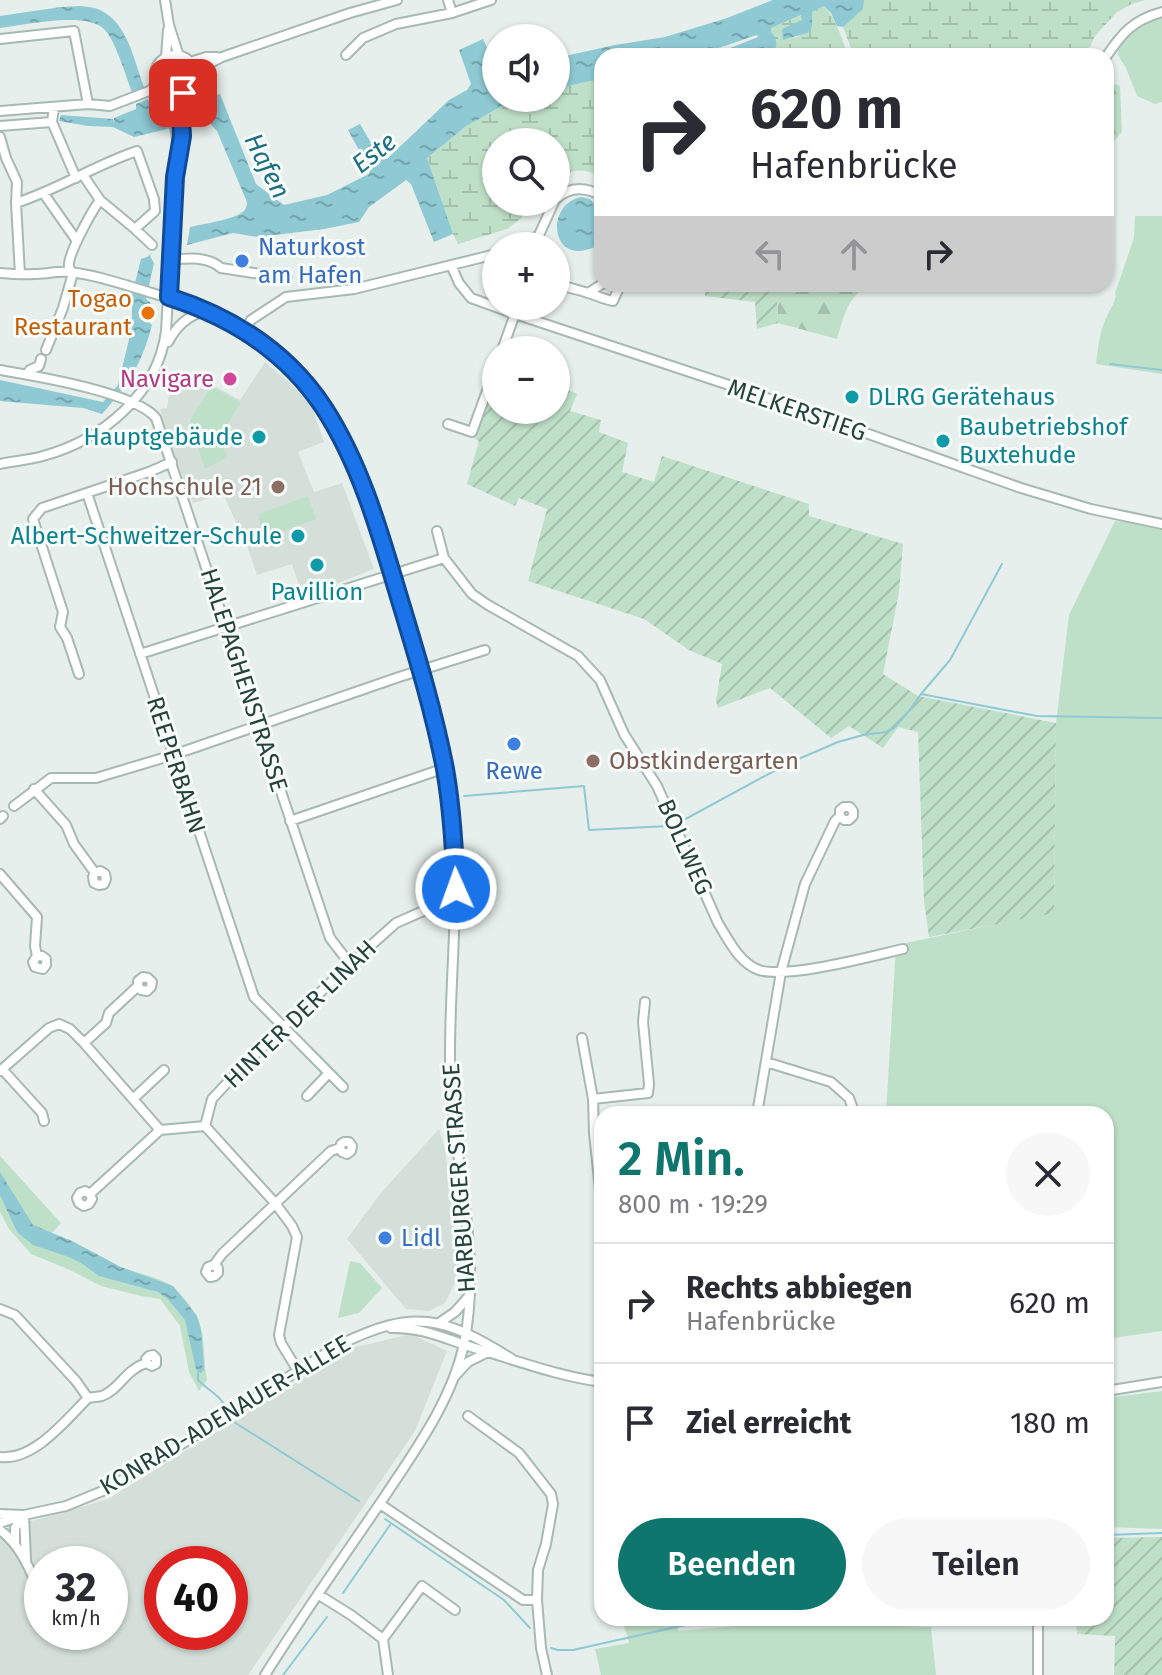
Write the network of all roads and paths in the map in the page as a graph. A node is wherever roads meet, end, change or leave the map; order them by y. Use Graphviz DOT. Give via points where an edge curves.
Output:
graph roads {
  1 [pos="165,0"];
  2 [pos="397,0"];
  3 [pos="448,0"];
  4 [pos="491,0"];
  5 [pos="1162,12"];
  6 [pos="452,13"];
  7 [pos="169,25"];
  8 [pos="0,39"];
  9 [pos="1112,48"];
  10 [pos="346,55"];
  11 [pos="179,56"];
  12 [pos="166,57"];
  13 [pos="222,57"];
  14 [pos="190,62"];
  15 [pos="194,77"];
  16 [pos="157,85"];
  17 [pos="176,98"];
  18 [pos="88,104"];
  19 [pos="0,111"];
  20 [pos="53,115"];
  21 [pos="0,126"];
  22 [pos="0,137"];
  23 [pos="80,176"];
  24 [pos="570,191"];
  25 [pos="594,191"];
  26 [pos="44,194"];
  27 [pos="100,200"];
  28 [pos="16,203"];
  29 [pos="135,229"];
  30 [pos="77,241"];
  31 [pos="152,245"];
  32 [pos="482,257"];
  33 [pos="171,260"];
  34 [pos="451,265"];
  35 [pos="0,273"];
  36 [pos="73,273"];
  37 [pos="20,274"];
  38 [pos="287,277"];
  39 [pos="570,289"];
  40 [pos="594,289"];
  41 [pos="617,292"];
  42 [pos="588,293"];
  43 [pos="169,297"];
  44 [pos="482,302"];
  45 [pos="205,310"];
  46 [pos="533,320"];
  47 [pos="245,330"];
  48 [pos="164,348"];
  49 [pos="46,350"];
  50 [pos="41,359"];
  51 [pos="0,370"];
  52 [pos="27,374"];
  53 [pos="134,401"];
  54 [pos="482,404"];
  55 [pos="448,424"];
  56 [pos="172,462"];
  57 [pos="0,464"];
  58 [pos="87,493"];
  59 [pos="1162,524"];
  60 [pos="437,531"];
  61 [pos="444,558"];
  62 [pos="392,575"];
  63 [pos="226,627"];
  64 [pos="485,650"];
  65 [pos="140,654"];
  66 [pos="421,669"];
  67 [pos="79,674"];
  68 [pos="258,724"];
  69 [pos="173,755"];
  70 [pos="445,768"];
  71 [pos="34,789"];
  72 [pos="14,806"];
  73 [pos="840,816"];
  74 [pos="290,821"];
  75 [pos="95,873"];
  76 [pos="0,874"];
  77 [pos="456,900"];
  78 [pos="903,949"];
  79 [pos="37,956"];
  80 [pos="350,964"];
  81 [pos="781,972"];
  82 [pos="138,986"];
  83 [pos="645,1002"];
  84 [pos="282,1027"];
  85 [pos="582,1038"];
  86 [pos="84,1043"];
  87 [pos="766,1062"];
  88 [pos="1,1070"];
  89 [pos="164,1070"];
  90 [pos="329,1073"];
  91 [pos="343,1087"];
  92 [pos="307,1096"];
  93 [pos="133,1099"];
  94 [pos="593,1099"];
  95 [pos="758,1106"];
  96 [pos="852,1106"];
  97 [pos="44,1121"];
  98 [pos="205,1126"];
  99 [pos="160,1130"];
  100 [pos="594,1133"];
  101 [pos="340,1148"];
  102 [pos="90,1194"];
  103 [pos="275,1203"];
  104 [pos="214,1265"];
  105 [pos="470,1294"];
  106 [pos="0,1309"];
  107 [pos="439,1323"];
  108 [pos="380,1328"];
  109 [pos="465,1333"];
  110 [pos="464,1344"];
  111 [pos="488,1352"];
  112 [pos="512,1359"];
  113 [pos="146,1363"];
  114 [pos="298,1371"];
  115 [pos="452,1380"];
  116 [pos="594,1381"];
  117 [pos="1162,1382"];
  118 [pos="1114,1390"];
  119 [pos="88,1398"];
  120 [pos="468,1416"];
  121 [pos="0,1457"];
  122 [pos="380,1504"];
  123 [pos="0,1514"];
  124 [pos="24,1515"];
  125 [pos="0,1523"];
  126 [pos="0,1530"];
  127 [pos="16,1544"];
  128 [pos="25,1546"];
  129 [pos="24,1558"];
  130 [pos="319,1595"];
  131 [pos="537,1600"];
  132 [pos="455,1610"];
  133 [pos="1038,1626"];
  134 [pos="383,1639"];
  135 [pos="266,1675"];
  136 [pos="388,1675"];
  137 [pos="547,1675"];
  138 [pos="1038,1675"];
  1 -- 7 [label="street"];
  2 -- 13 [label="street"];
  3 -- 6 [label="street"];
  4 -- 6 [label="street"];
  5 -- 9 [label="street" via="1124,31"];
  6 -- 10 [label="street" via="396,24 363,38"];
  7 -- 11 [label="street"];
  7 -- 12 [label="street"];
  8 -- 18 [label="street" via="74,31"];
  11 -- 12 [label="street"];
  11 -- 14 [label="street"];
  12 -- 16 [label="street" via="157,65"];
  13 -- 14 [label="street"];
  13 -- 15 [label="street"];
  14 -- 15 [label="street"];
  15 -- 17 [label="street" via="191,87"];
  16 -- 17 [label="street"];
  16 -- 18 [label="street" via="110,106"];
  17 -- 33 [label="street" via="179,147"];
  18 -- 20 [label="street"];
  19 -- 20 [label="street"];
  20 -- 21 [label="street"];
  20 -- 23 [label="street"];
  22 -- 28 [label="street" via="17,182"];
  23 -- 26 [label="street"];
  23 -- 27 [label="street"];
  23 -- 29 [label="street" via="137,151 155,211"];
  24 -- 25 [label="street"];
  26 -- 28 [label="street"];
  26 -- 30 [label="street"];
  27 -- 29 [label="street"];
  27 -- 30 [label="street"];
  28 -- 37 [label="street"];
  29 -- 31 [label="street"];
  30 -- 36 [label="street" via="69,264"];
  32 -- 34 [label="street"];
  33 -- 38 [label="street" via="189,258"];
  33 -- 43 [label="street"];
  34 -- 44 [label="street, MELKERSTIEG" via="471,298"];
  34 -- 47 [label="street" via="354,289 286,297 263,310"];
  35 -- 37 [label="street, HARBURGER STRASSE"];
  36 -- 37 [label="street, HARBURGER STRASSE"];
  36 -- 43 [label="street, HARBURGER STRASSE"];
  36 -- 49 [label="street"];
  39 -- 42 [label="street"];
  40 -- 42 [label="street"];
  41 -- 42 [label="street" via="613,301"];
  43 -- 45 [label="street, HARBURGER STRASSE"];
  43 -- 48 [label="street"];
  45 -- 47 [label="street, HARBURGER STRASSE"];
  45 -- 48 [label="street" via="175,329"];
  46 -- 59 [label="street, MELKERSTIEG" via="1021,488"];
  47 -- 62 [label="street, HARBURGER STRASSE" via="275,353 324,408 360,478"];
  48 -- 53 [label="street"];
  50 -- 52 [label="street"];
  51 -- 52 [label="street"];
  52 -- 53 [label="street"];
  53 -- 56 [label="street, HALEPAGHENSTRASSE" via="156,418"];
  53 -- 57 [label="street" via="73,445"];
  54 -- 55 [label="street" via="472,432"];
  56 -- 58 [label="street"];
  56 -- 63 [label="street, HALEPAGHENSTRASSE"];
  58 -- 65 [label="street, REEPERBAHN"];
  58 -- 67 [label="street" via="42,508 33,519 63,612 60,627"];
  60 -- 61 [label="street, BOLLWEG"];
  61 -- 62 [label="street"];
  61 -- 81 [label="street, BOLLWEG" via="472,594 578,656 600,680 624,734 657,786 730,943 759,970"];
  62 -- 63 [label="street"];
  62 -- 66 [label="street, HARBURGER STRASSE"];
  63 -- 65 [label="street"];
  63 -- 68 [label="street, HALEPAGHENSTRASSE"];
  64 -- 66 [label="street"];
  65 -- 69 [label="street, REEPERBAHN"];
  66 -- 68 [label="street"];
  66 -- 70 [label="street, HARBURGER STRASSE"];
  68 -- 69 [label="street"];
  68 -- 74 [label="street, HALEPAGHENSTRASSE"];
  69 -- 71 [label="street" via="96,778 51,778"];
  69 -- 84 [label="street, REEPERBAHN" via="254,997"];
  70 -- 74 [label="street"];
  70 -- 77 [label="street, HARBURGER STRASSE"];
  71 -- 72 [label="street"];
  71 -- 75 [label="street" via="66,825"];
  73 -- 81 [label="street" via="805,884"];
  74 -- 80 [label="street, HALEPAGHENSTRASSE" via="330,938"];
  76 -- 79 [label="street" via="37,917"];
  77 -- 80 [label="street, HINTER DER LINAH" via="396,923"];
  77 -- 105 [label="street, HARBURGER STRASSE" via="449,1051 471,1258"];
  78 -- 81 [label="street, BOLLWEG"];
  80 -- 84 [label="street, HINTER DER LINAH"];
  81 -- 87 [label="street"];
  82 -- 86 [label="street"];
  83 -- 94 [label="street" via="648,1093"];
  84 -- 90 [label="street, REEPERBAHN"];
  84 -- 98 [label="street, HINTER DER LINAH" via="212,1099"];
  85 -- 94 [label="street"];
  86 -- 88 [label="street" via="59,1024"];
  86 -- 93 [label="street"];
  87 -- 95 [label="street"];
  87 -- 96 [label="street" via="831,1082"];
  88 -- 97 [label="street"];
  89 -- 93 [label="street"];
  90 -- 91 [label="street, REEPERBAHN"];
  90 -- 92 [label="street"];
  93 -- 99 [label="street"];
  94 -- 100 [label="street"];
  98 -- 99 [label="street"];
  98 -- 103 [label="street"];
  99 -- 102 [label="street"];
  101 -- 103 [label="street"];
  103 -- 104 [label="street"];
  103 -- 114 [label="street" via="297,1237 279,1335"];
  105 -- 107 [label="street"];
  105 -- 109 [label="street, HARBURGER STRASSE"];
  106 -- 119 [label="street" via="15,1315"];
  107 -- 108 [label="street, KONRAD-ADENAUER-ALLEE" via="407,1321"];
  107 -- 109 [label="street, KONRAD-ADENAUER-ALLEE"];
  108 -- 110 [label="street, KONRAD-ADENAUER-ALLEE" via="420,1329"];
  108 -- 114 [label="street, KONRAD-ADENAUER-ALLEE"];
  109 -- 110 [label="street, HARBURGER STRASSE"];
  109 -- 112 [label="street, KONRAD-ADENAUER-ALLEE"];
  110 -- 111 [label="street, KONRAD-ADENAUER-ALLEE"];
  110 -- 115 [label="street, HARBURGER STRASSE"];
  111 -- 112 [label="street, KONRAD-ADENAUER-ALLEE"];
  111 -- 115 [label="street" via="468,1362"];
  112 -- 116 [label="street"];
  113 -- 119 [label="street" via="134,1367 104,1395"];
  114 -- 124 [label="street, KONRAD-ADENAUER-ALLEE" via="105,1490"];
  115 -- 122 [label="street, HARBURGER STRASSE"];
  117 -- 118 [label="street"];
  119 -- 121 [label="street" via="38,1446"];
  120 -- 131 [label="street" via="519,1453 551,1494"];
  122 -- 130 [label="street, HARBURGER STRASSE"];
  122 -- 131 [label="street" via="523,1600"];
  123 -- 124 [label="street, KONRAD-ADENAUER-ALLEE"];
  124 -- 125 [label="street, KONRAD-ADENAUER-ALLEE"];
  124 -- 127 [label="street" via="15,1528"];
  124 -- 128 [label="street"];
  126 -- 127 [label="street"];
  127 -- 129 [label="street"];
  130 -- 134 [label="street"];
  130 -- 135 [label="street, HARBURGER STRASSE"];
  131 -- 137 [label="street"];
  132 -- 134 [label="street" via="422,1586"];
  133 -- 138 [label="street"];
  134 -- 136 [label="street"];
}
